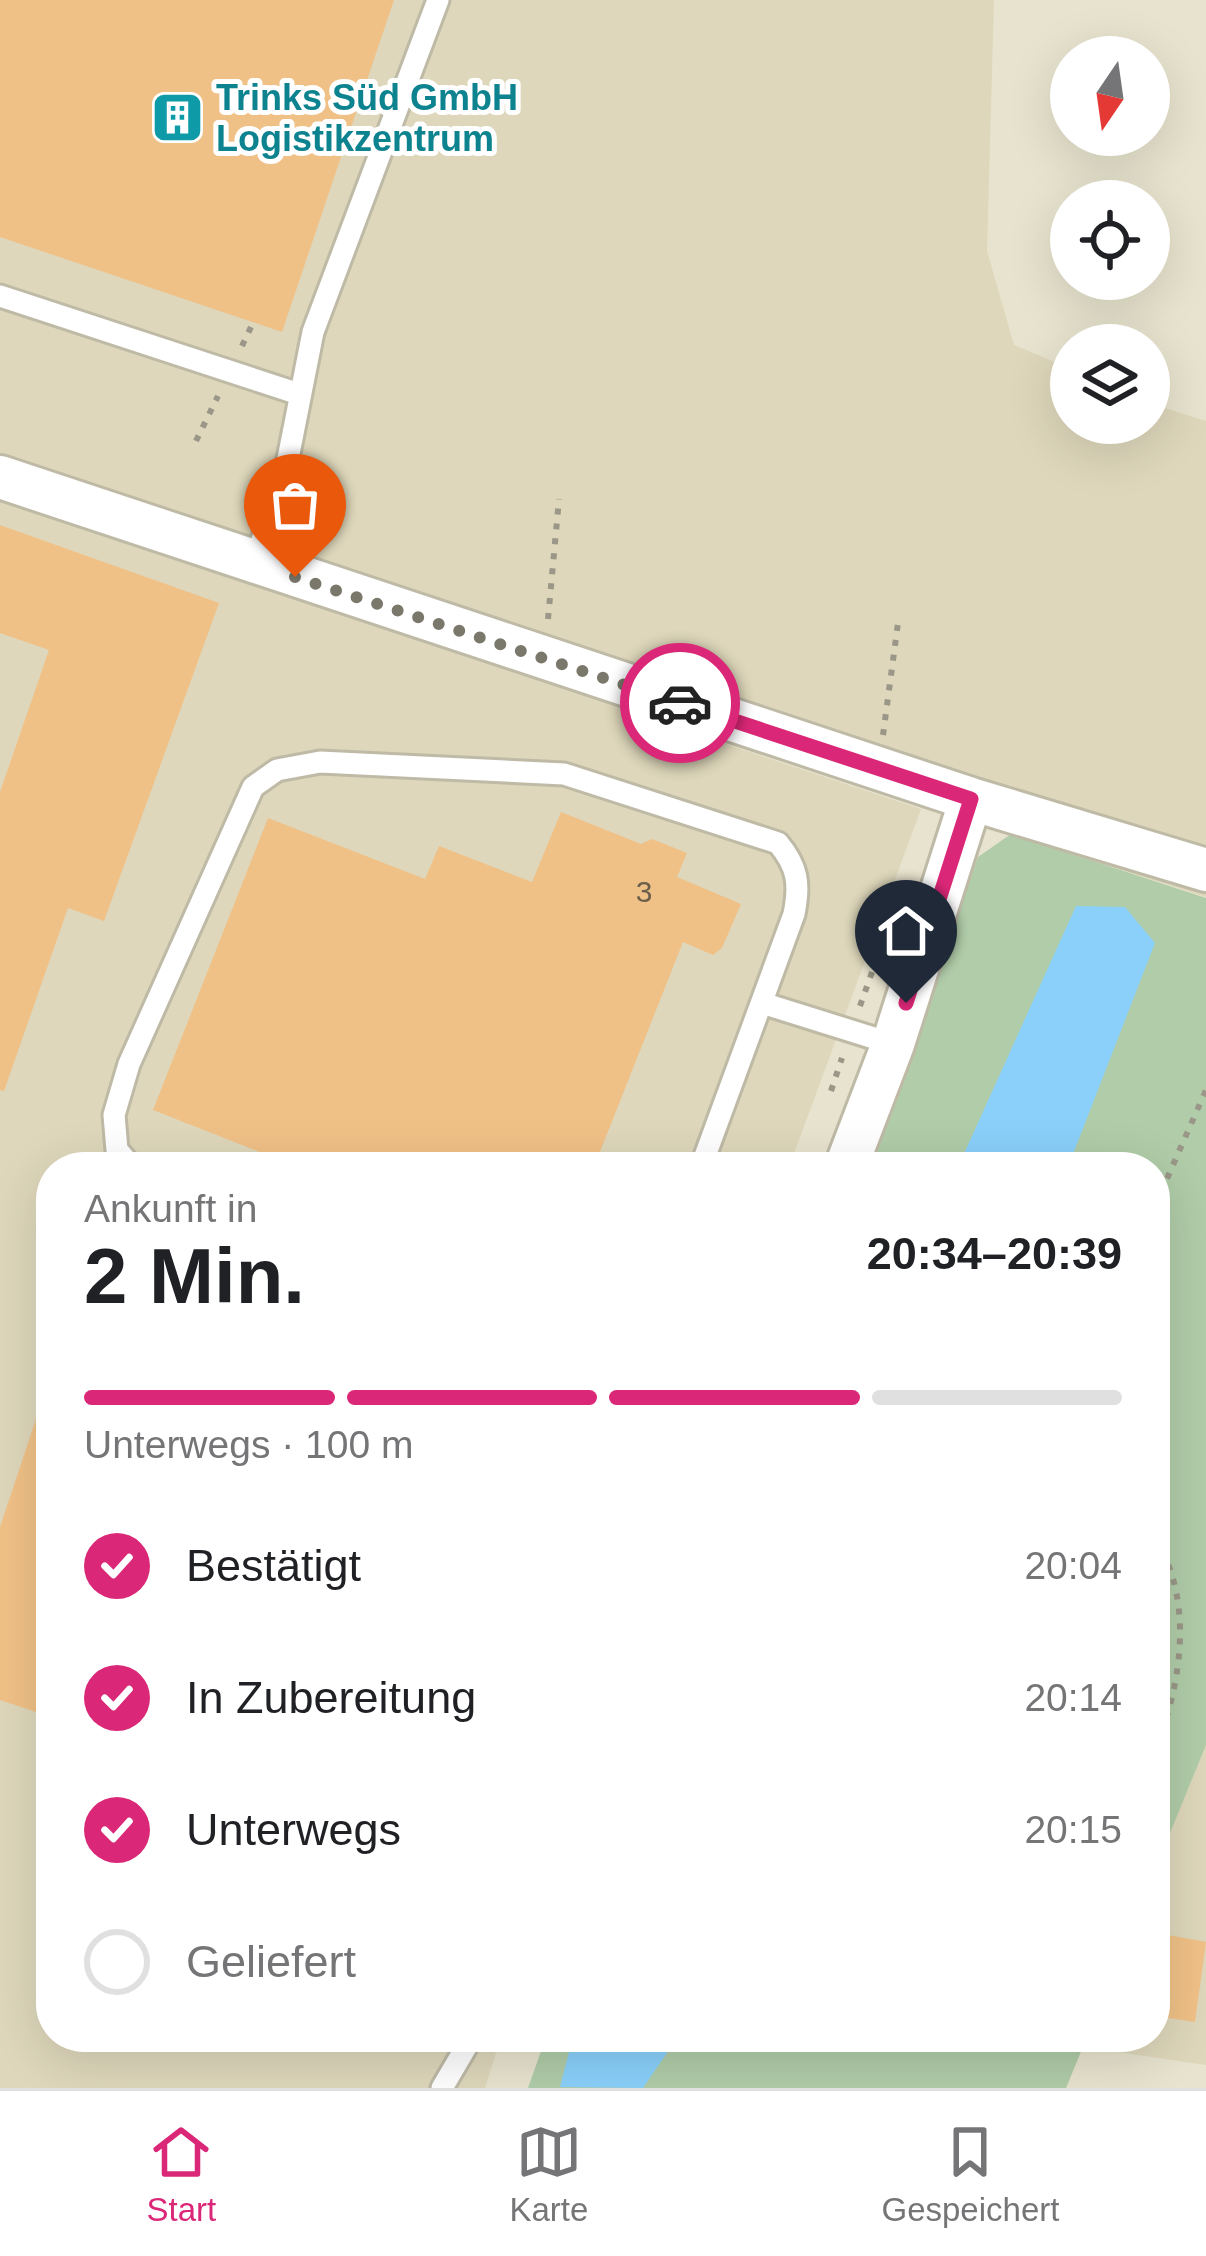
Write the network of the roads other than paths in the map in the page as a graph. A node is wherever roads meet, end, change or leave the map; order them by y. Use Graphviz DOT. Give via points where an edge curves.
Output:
graph roads {
  1 [pos="438,0"];
  2 [pos="0,296"];
  3 [pos="299,394"];
  4 [pos="0,477"];
  5 [pos="254,563"];
  6 [pos="971,799"];
  7 [pos="1206,870"];
  8 [pos="762,1003"];
  9 [pos="893,1044"];
  10 [pos="119,1152"];
  11 [pos="707,1152"];
  12 [pos="852,1152"];
  13 [pos="463,2052"];
  14 [pos="442,2088"];
  1 -- 3 [label="lane" via="313,332"];
  2 -- 3 [label="lane"];
  3 -- 5 [label="lane" via="285,474"];
  4 -- 5 [label="street"];
  5 -- 6 [label="street"];
  6 -- 7 [label="street"];
  6 -- 9 [label="street"];
  8 -- 9 [label="lane"];
  8 -- 10 [label="lane" via="800,885 778,843 564,774 320,762 277,770 253,787 129,1064 114,1115"];
  8 -- 11 [label="lane"];
  9 -- 12 [label="street"];
  13 -- 14 [label="lane"];
}
